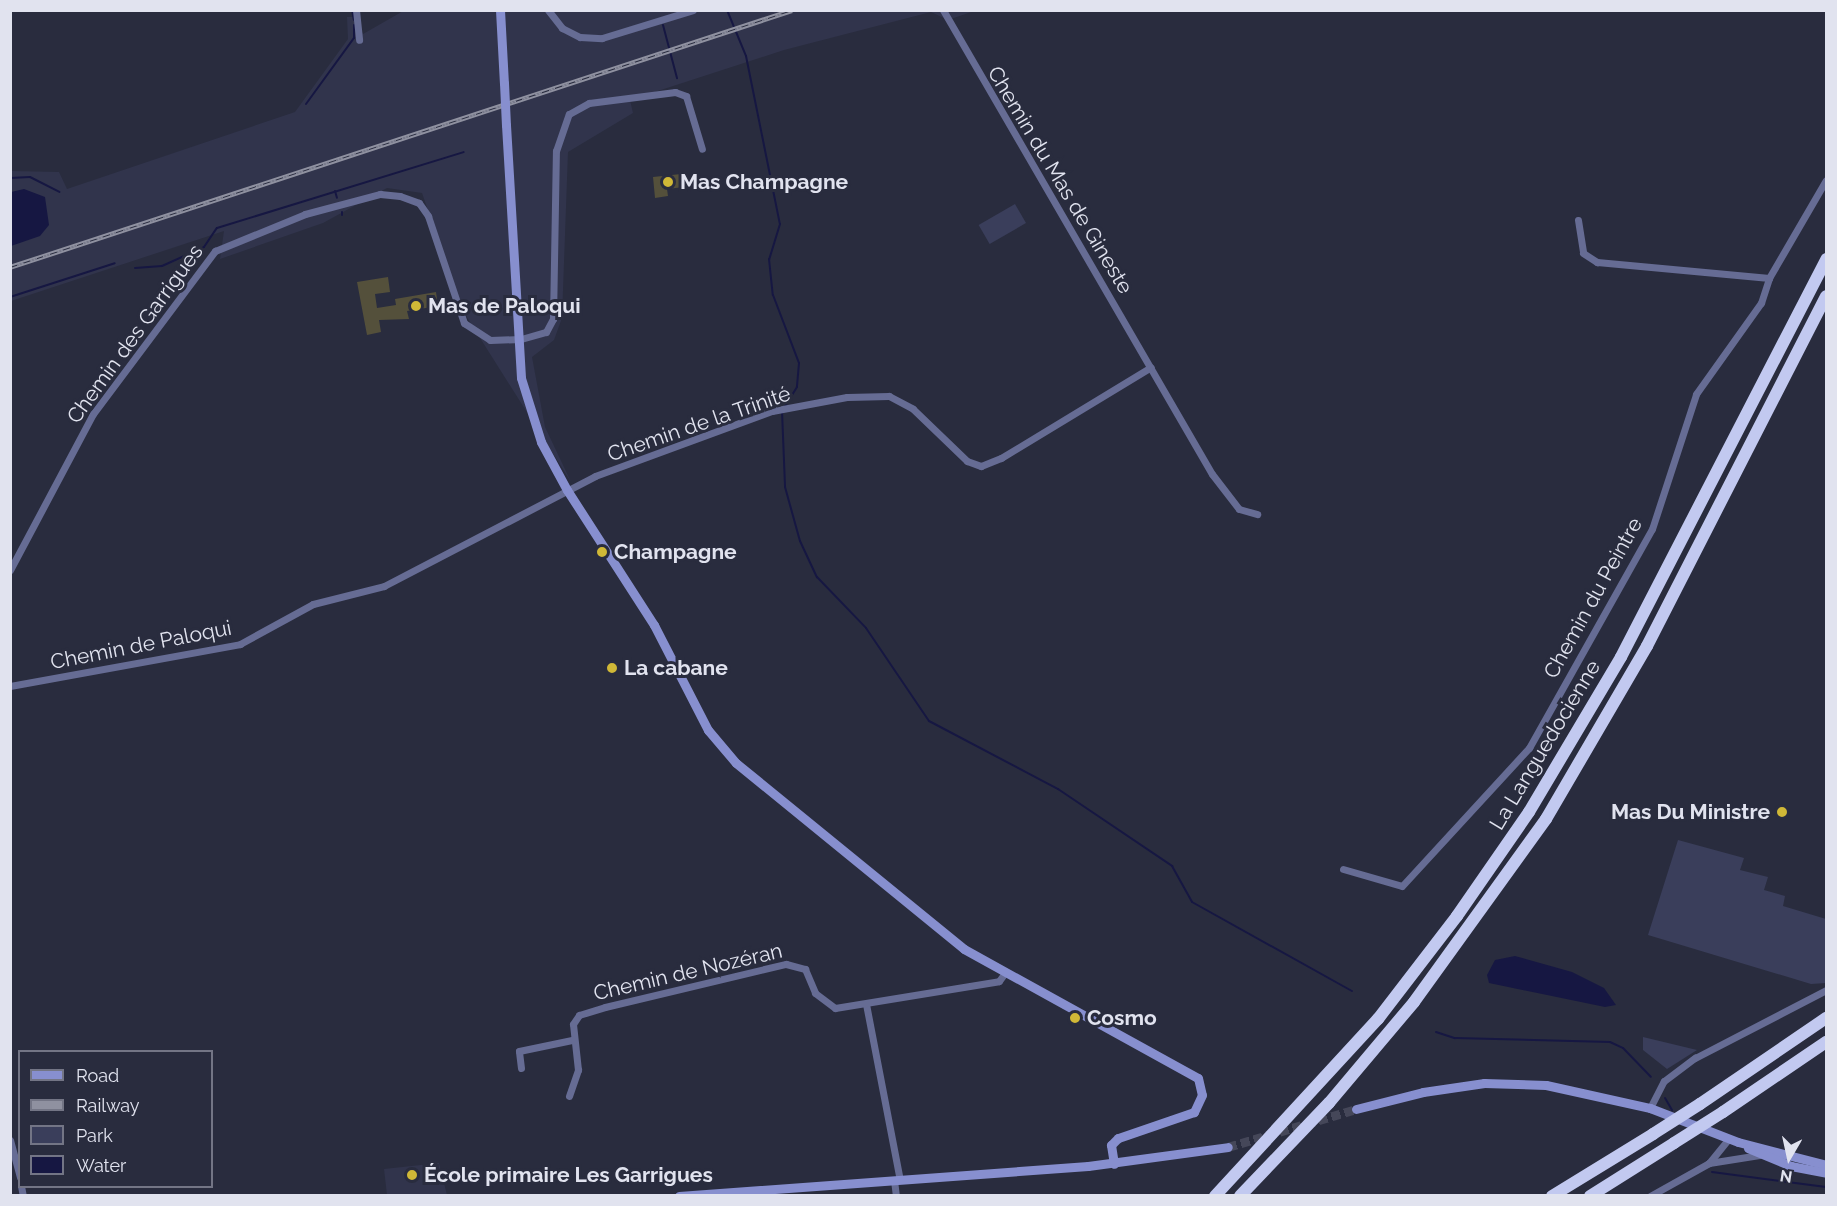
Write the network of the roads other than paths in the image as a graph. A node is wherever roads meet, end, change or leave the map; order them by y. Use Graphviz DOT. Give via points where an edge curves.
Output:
graph roads {
  1 [pos="356,10"];
  2 [pos="500,10"];
  3 [pos="548,10"];
  4 [pos="693,10"];
  5 [pos="943,10"];
  6 [pos="359,40"];
  7 [pos="702,149"];
  8 [pos="1827,180"];
  9 [pos="1578,220"];
  10 [pos="1827,259"];
  11 [pos="1768,278"];
  12 [pos="1827,296"];
  13 [pos="517,340"];
  14 [pos="1151,367"];
  15 [pos="567,490"];
  16 [pos="1257,514"];
  17 [pos="10,570"];
  18 [pos="10,686"];
  19 [pos="1343,868"];
  20 [pos="1004,974"];
  21 [pos="1827,990"];
  22 [pos="866,1004"];
  23 [pos="1827,1018"];
  24 [pos="572,1040"];
  25 [pos="1827,1042"];
  26 [pos="521,1068"];
  27 [pos="569,1096"];
  28 [pos="1650,1108"];
  29 [pos="1356,1109"];
  30 [pos="10,1140"];
  31 [pos="1734,1140"];
  32 [pos="1228,1147"];
  33 [pos="1759,1155"];
  34 [pos="1709,1163"];
  35 [pos="1114,1164"];
  36 [pos="1827,1165"];
  37 [pos="18,1170"];
  38 [pos="1827,1173"];
  39 [pos="897,1180"];
  40 [pos="1661,1193"];
  41 [pos="679,1196"];
  42 [pos="896,1196"];
  43 [pos="1215,1196"];
  44 [pos="1240,1196"];
  45 [pos="1552,1196"];
  46 [pos="1590,1196"];
  47 [pos="1650,1196"];
  1 -- 6 [label="street"];
  2 -- 13 [label="street, bridge"];
  3 -- 4 [label="street" via="562,28 580,37 602,38"];
  5 -- 14 [label="street, Chemin du Mas de Gineste"];
  7 -- 13 [label="street, Chemin des Garrigues" via="689,103 675,92 590,103 569,114 556,151 553,319 546,332"];
  8 -- 11 [label="street, Chemin du Peintre"];
  9 -- 11 [label="street" via="1583,252 1597,262"];
  10 -- 43 [label="highway, La Languedocienne" via="1621,657 1529,812 1378,1019"];
  11 -- 19 [label="street, Chemin du Peintre" via="1761,303 1696,394 1652,529 1529,748 1402,886"];
  12 -- 44 [label="highway, La Languedocienne" via="1637,663 1540,827 1402,1017"];
  13 -- 15 [label="street" via="529,408"];
  13 -- 17 [label="street, Chemin des Garrigues" via="481,338 464,323 428,216 418,203 380,194 248,234 215,251 165,325 93,414"];
  14 -- 15 [label="street, Chemin de la Trinité" via="1001,458 981,466 967,461 902,400 875,395 772,411"];
  14 -- 16 [label="street, Chemin du Mas de Gineste" via="1231,500 1239,509"];
  15 -- 18 [label="street, Chemin de Paloqui" via="384,586 313,604 240,644"];
  15 -- 20 [label="street" via="637,595 708,730 726,753 930,925"];
  20 -- 22 [label="street, Chemin de Nozéran" via="999,981"];
  20 -- 35 [label="street" via="1198,1078 1202,1095 1194,1112 1118,1138 1111,1146"];
  21 -- 28 [label="street" via="1695,1058 1664,1081"];
  22 -- 24 [label="street, Chemin de Nozéran" via="835,1008 822,1001 805,969 786,964 579,1015 573,1024"];
  22 -- 39 [label="street"];
  23 -- 45 [label="highway, bridge" via="1700,1104"];
  24 -- 26 [label="street" via="519,1051"];
  24 -- 27 [label="street" via="578,1070"];
  25 -- 46 [label="highway, bridge"];
  28 -- 29 [label="street" via="1546,1085 1484,1083 1423,1092"];
  28 -- 31 [label="street"];
  30 -- 37 [label="street"];
  31 -- 33 [label="street"];
  31 -- 34 [label="street"];
  31 -- 36 [label="street"];
  32 -- 35 [label="street"];
  33 -- 34 [label="street"];
  33 -- 38 [label="street"];
  34 -- 40 [label="street"];
  35 -- 39 [label="street"];
  39 -- 41 [label="street"];
  39 -- 42 [label="street"];
  40 -- 47 [label="street"];
}
